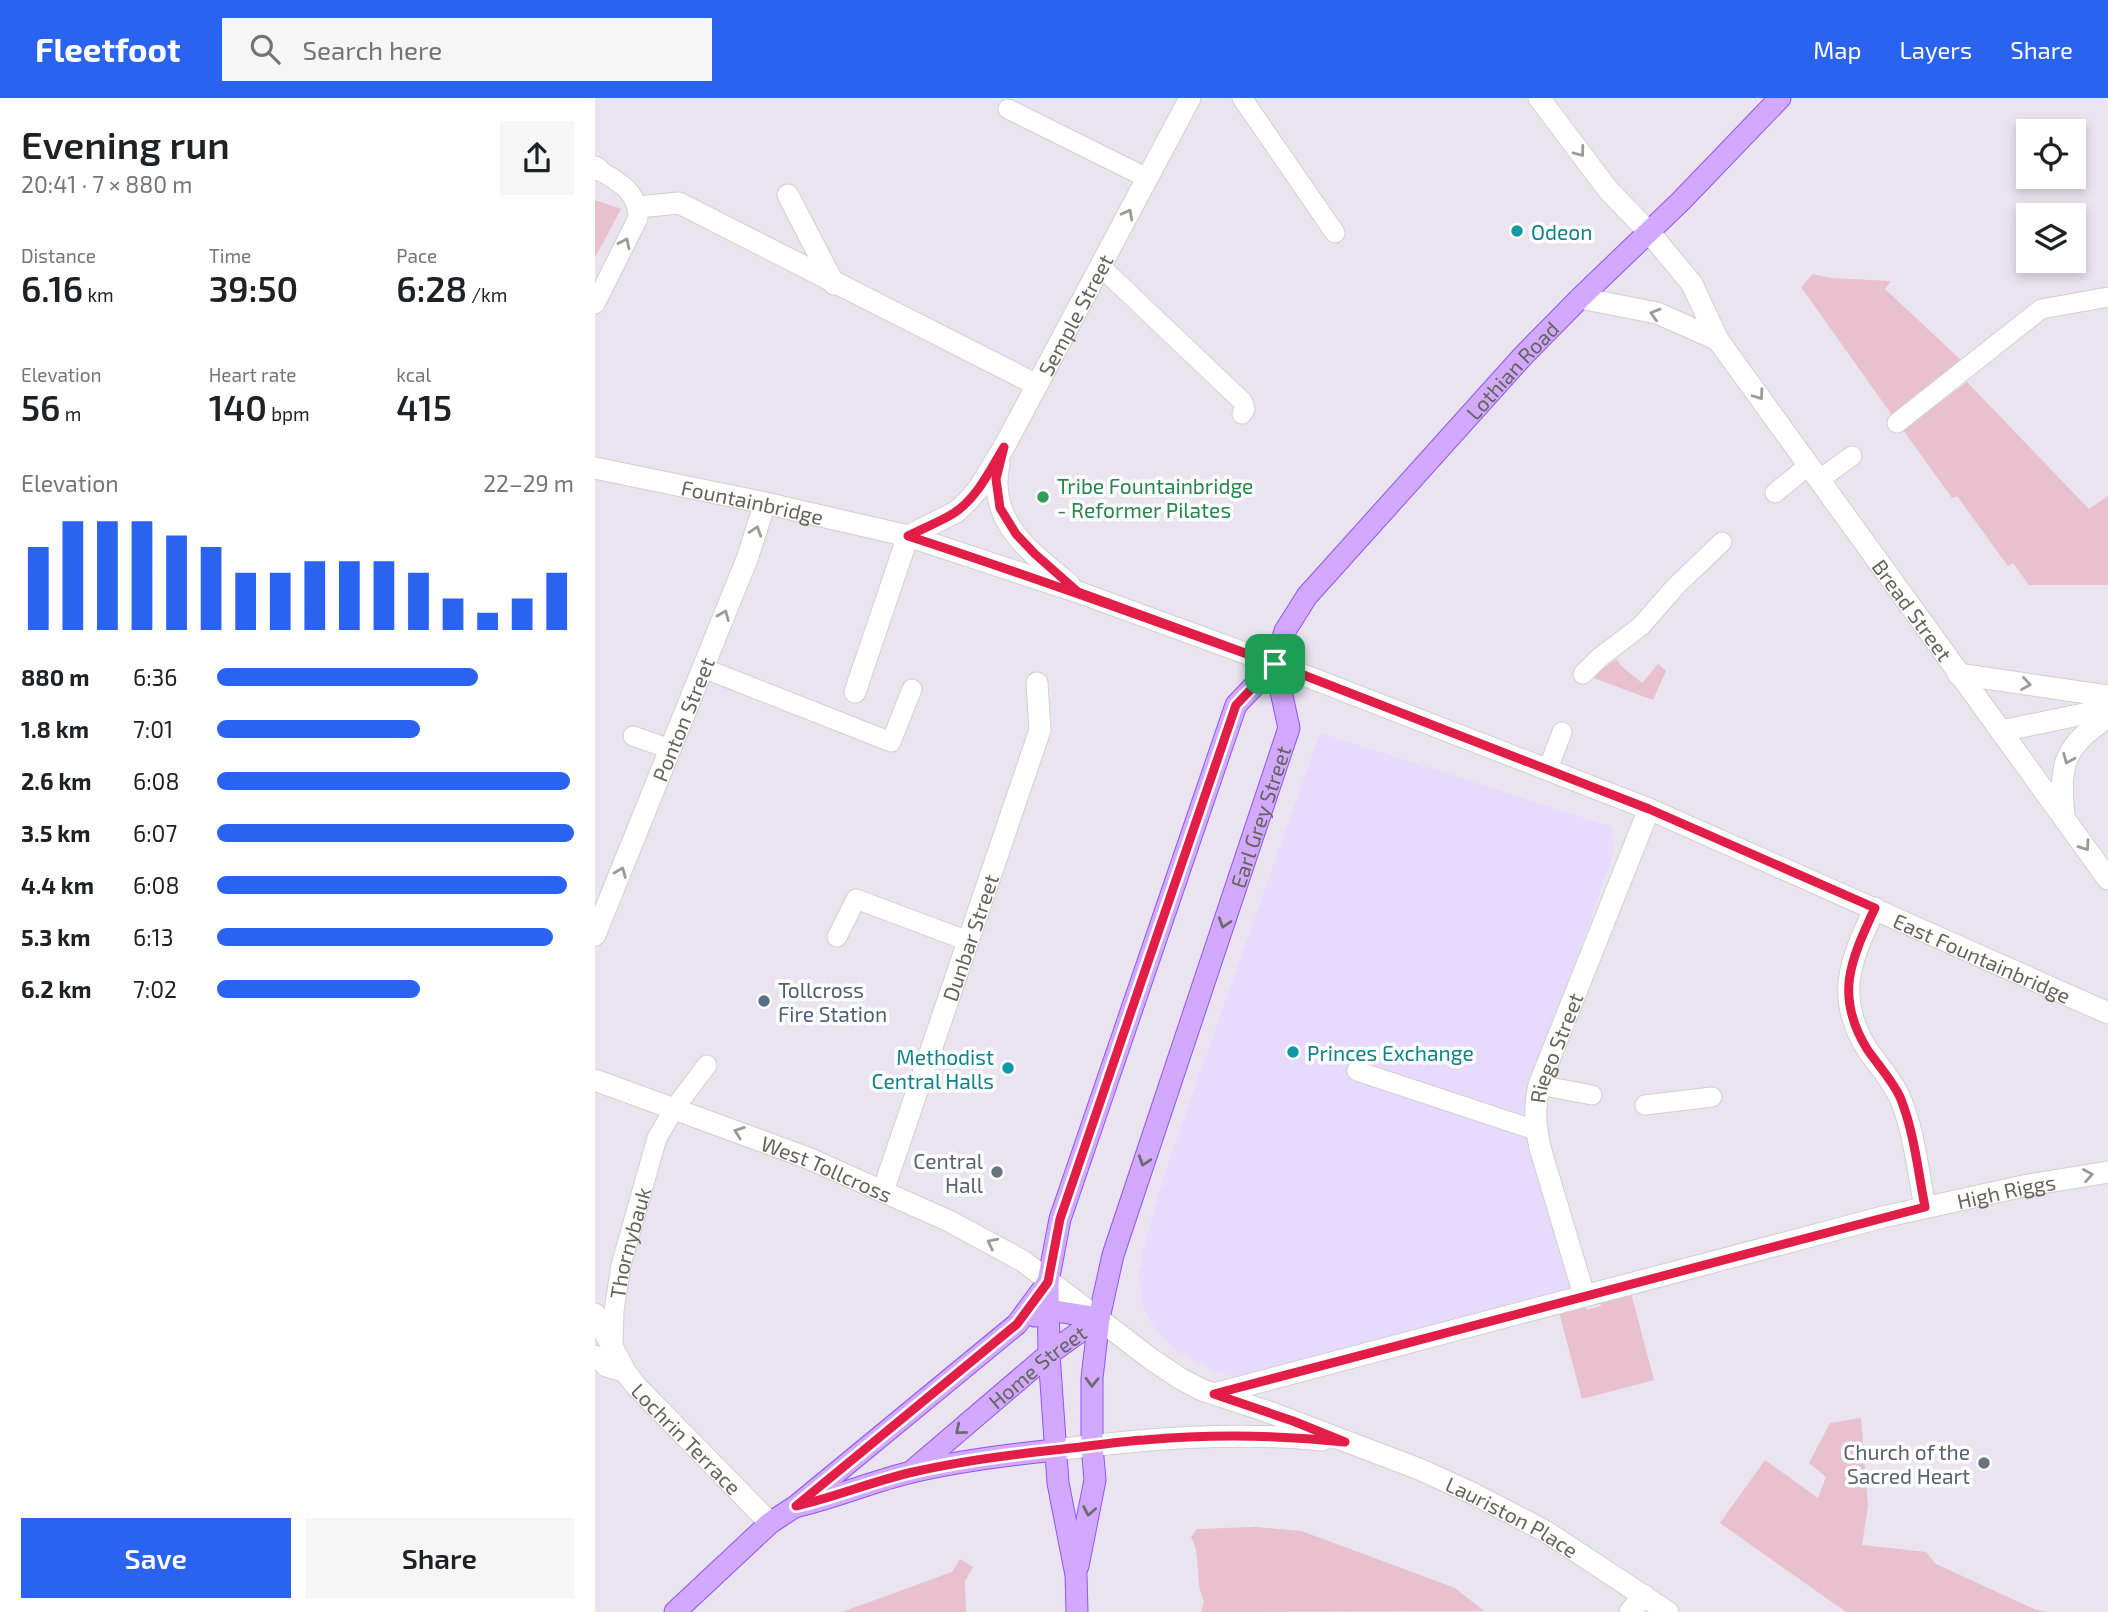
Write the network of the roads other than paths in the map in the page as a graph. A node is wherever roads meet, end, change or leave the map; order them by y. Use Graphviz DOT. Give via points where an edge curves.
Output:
graph roads {
  1 [pos="1190,98"];
  2 [pos="1242,98"];
  3 [pos="1539,98"];
  4 [pos="1780,98"];
  5 [pos="1008,109"];
  6 [pos="597,168"];
  7 [pos="1147,178"];
  8 [pos="788,195"];
  9 [pos="638,207"];
  10 [pos="1649,232"];
  11 [pos="1335,233"];
  12 [pos="1100,266"];
  13 [pos="834,284"];
  14 [pos="2108,297"];
  15 [pos="1580,298"];
  16 [pos="595,304"];
  17 [pos="1718,340"];
  18 [pos="1037,386"];
  19 [pos="1242,414"];
  20 [pos="1897,423"];
  21 [pos="1004,447"];
  22 [pos="1851,456"];
  23 [pos="595,468"];
  24 [pos="1815,472"];
  25 [pos="1775,493"];
  26 [pos="765,503"];
  27 [pos="908,536"];
  28 [pos="1722,542"];
  29 [pos="1078,592"];
  30 [pos="1275,664"];
  31 [pos="703,668"];
  32 [pos="1583,674"];
  33 [pos="1958,674"];
  34 [pos="1037,683"];
  35 [pos="912,689"];
  36 [pos="855,692"];
  37 [pos="2108,696"];
  38 [pos="2108,709"];
  39 [pos="2108,717"];
  40 [pos="2001,731"];
  41 [pos="1562,732"];
  42 [pos="633,736"];
  43 [pos="670,749"];
  44 [pos="1548,769"];
  45 [pos="1649,809"];
  46 [pos="2064,817"];
  47 [pos="2108,878"];
  48 [pos="1875,908"];
  49 [pos="595,935"];
  50 [pos="837,937"];
  51 [pos="968,942"];
  52 [pos="2104,1009"];
  53 [pos="707,1065"];
  54 [pos="1357,1071"];
  55 [pos="595,1080"];
  56 [pos="1538,1085"];
  57 [pos="1593,1095"];
  58 [pos="1711,1097"];
  59 [pos="1645,1105"];
  60 [pos="674,1109"];
  61 [pos="1535,1130"];
  62 [pos="2108,1172"];
  63 [pos="883,1191"];
  64 [pos="1925,1207"];
  65 [pos="1048,1282"];
  66 [pos="1584,1296"];
  67 [pos="1049,1310"];
  68 [pos="595,1314"];
  69 [pos="1099,1318"];
  70 [pos="1017,1324"];
  71 [pos="604,1350"];
  72 [pos="1049,1354"];
  73 [pos="1214,1394"];
  74 [pos="1345,1442"];
  75 [pos="1092,1446"];
  76 [pos="1055,1450"];
  77 [pos="910,1472"];
  78 [pos="796,1506"];
  79 [pos="770,1523"];
  80 [pos="1076,1575"];
  81 [pos="1644,1595"];
  82 [pos="675,1612"];
  83 [pos="1077,1612"];
  84 [pos="1630,1612"];
  85 [pos="1668,1612"];
  1 -- 7 [label="street, Semple Street"];
  2 -- 11 [label="lane"];
  3 -- 10 [label="street, Bread Street, one-way" via="1609,191"];
  4 -- 10 [label="main road, Lothian Road"];
  5 -- 7 [label="lane"];
  6 -- 9 [label="lane" via="625,187"];
  12 -- 7 [label="street, Semple Street, one-way"];
  8 -- 13 [label="street"];
  9 -- 13 [label="street" via="679,203"];
  16 -- 9 [label="lane, one-way" via="638,218"];
  10 -- 15 [label="main road, Lothian Road"];
  10 -- 17 [label="street, Bread Street" via="1692,284"];
  12 -- 18 [label="street, Semple Street"];
  12 -- 19 [label="lane" via="1243,402"];
  13 -- 18 [label="street"];
  14 -- 20 [label="lane" via="2041,309"];
  17 -- 15 [label="street, Bread Street, one-way" via="1657,313"];
  15 -- 30 [label="main road, Lothian Road" via="1307,596 1285,631"];
  17 -- 24 [label="street, Bread Street, one-way"];
  18 -- 21 [label="street, Semple Street"];
  21 -- 27 [label="street, Semple Street" via="967,502"];
  21 -- 29 [label="street, Fountainbridge" via="996,479 1000,508 1016,534"];
  22 -- 24 [label="lane"];
  23 -- 26 [label="street, Fountainbridge"];
  24 -- 25 [label="lane"];
  24 -- 33 [label="street, Bread Street"];
  26 -- 27 [label="street, Fountainbridge"];
  31 -- 26 [label="street, Ponton Street, one-way"];
  27 -- 29 [label="street, Fountainbridge"];
  27 -- 36 [label="street"];
  28 -- 32 [label="lane" via="1641,626"];
  29 -- 30 [label="street, Fountainbridge"];
  30 -- 44 [label="street, East Fountainbridge"];
  30 -- 65 [label="main road" via="1236,705 1060,1219"];
  30 -- 69 [label="main road, Earl Grey Street, one-way" via="1289,727 1113,1255"];
  31 -- 35 [label="lane" via="891,741"];
  31 -- 43 [label="street, Ponton Street"];
  33 -- 37 [label="street, one-way"];
  33 -- 40 [label="street, Bread Street"];
  34 -- 51 [label="street, Dunbar Street" via="1040,730"];
  38 -- 40 [label="street"];
  39 -- 46 [label="street, one-way" via="2085,733 2067,758 2061,786"];
  40 -- 46 [label="street, Bread Street"];
  41 -- 44 [label="lane"];
  42 -- 43 [label="lane"];
  49 -- 43 [label="street, Ponton Street, one-way"];
  44 -- 45 [label="street, East Fountainbridge"];
  45 -- 48 [label="street, East Fountainbridge"];
  45 -- 56 [label="street, Riego Street"];
  46 -- 47 [label="street, Bread Street, one-way"];
  48 -- 52 [label="street, East Fountainbridge"];
  48 -- 64 [label="street" via="1852,962 1848,1003 1857,1030 1899,1095"];
  50 -- 51 [label="lane" via="856,899"];
  51 -- 63 [label="street, Dunbar Street"];
  53 -- 60 [label="lane, Thornybauk"];
  54 -- 61 [label="lane"];
  55 -- 60 [label="street, West Tollcross"];
  56 -- 57 [label="lane"];
  56 -- 61 [label="street, Riego Street"];
  58 -- 59 [label="lane"];
  63 -- 60 [label="street, West Tollcross, one-way" via="778,1146"];
  60 -- 71 [label="lane, Thornybauk" via="657,1138 621,1265"];
  61 -- 66 [label="street, Riego Street"];
  64 -- 62 [label="street, High Riggs, one-way"];
  65 -- 63 [label="street, West Tollcross, one-way" via="1005,1250"];
  64 -- 66 [label="street, High Riggs"];
  65 -- 67 [label="main road"];
  65 -- 69 [label="street, Lauriston Place"];
  65 -- 70 [label="main road, Home Street"];
  66 -- 73 [label="street, High Riggs"];
  67 -- 69 [label="main road, Home Street"];
  67 -- 70 [label="main road, Home Street"];
  67 -- 72 [label="main road"];
  68 -- 71 [label="street, Thornybauk"];
  69 -- 72 [label="main road, Home Street"];
  69 -- 73 [label="street, Lauriston Place" via="1171,1374"];
  69 -- 75 [label="main road, Earl Grey Street, one-way" via="1091,1378"];
  70 -- 78 [label="main road, Home Street"];
  71 -- 79 [label="street, Lochrin Terrace"];
  72 -- 76 [label="main road"];
  72 -- 77 [label="main road, Home Street, one-way"];
  73 -- 74 [label="street, Lauriston Place"];
  74 -- 75 [label="street, Lauriston Place" via="1205,1436"];
  74 -- 81 [label="street, Lauriston Place" via="1419,1469 1496,1505"];
  75 -- 76 [label="street, Lauriston Place"];
  75 -- 80 [label="main road, Earl Grey Street, one-way" via="1095,1480"];
  76 -- 77 [label="main road, Home Street"];
  76 -- 80 [label="main road"];
  77 -- 78 [label="main road, Home Street"];
  78 -- 79 [label="main road, Home Street"];
  79 -- 82 [label="main road, Home Street"];
  80 -- 83 [label="main road"];
  81 -- 84 [label="street"];
  81 -- 85 [label="street, Lauriston Place"];
}
